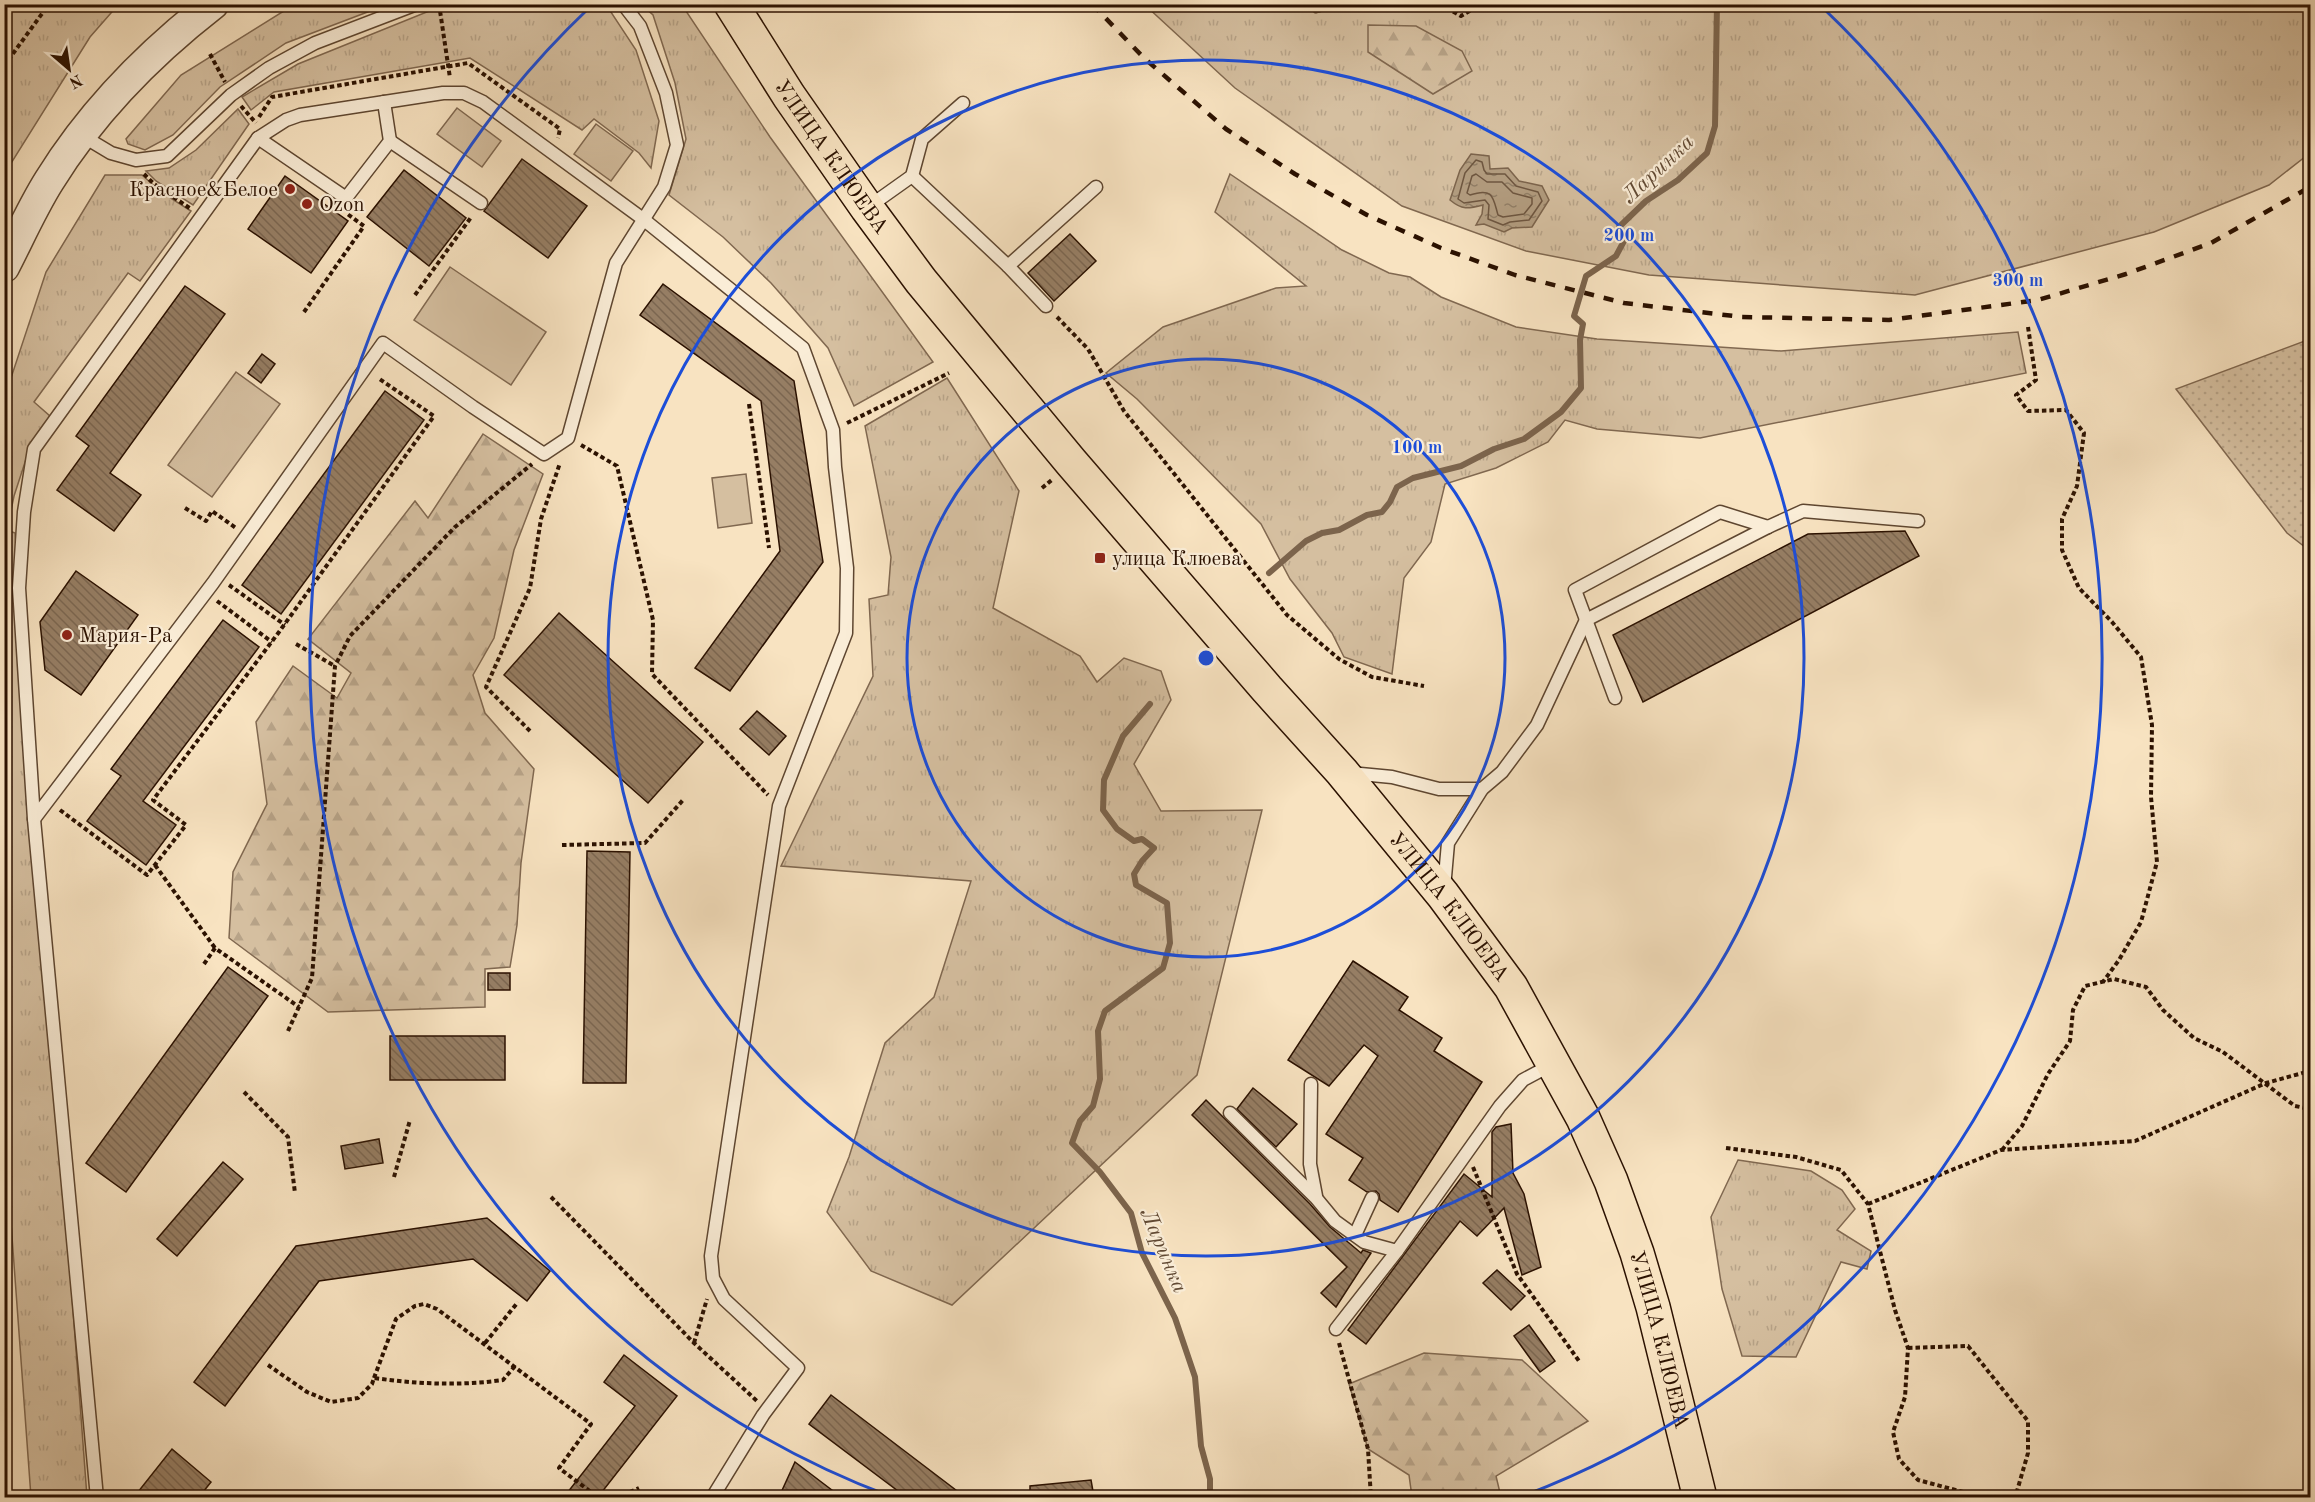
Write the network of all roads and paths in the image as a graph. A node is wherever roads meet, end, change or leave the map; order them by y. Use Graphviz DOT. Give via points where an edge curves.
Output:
graph roads {
  1 [pos="49,4"];
  2 [pos="213,4"];
  3 [pos="417,4"];
  4 [pos="439,4"];
  5 [pos="623,4"];
  6 [pos="1440,4"];
  7 [pos="1482,4"];
  8 [pos="731,5"];
  9 [pos="4,66"];
  10 [pos="453,93"];
  11 [pos="384,102"];
  12 [pos="963,103"];
  13 [pos="80,135"];
  14 [pos="258,138"];
  15 [pos="390,141"];
  16 [pos="912,176"];
  17 [pos="154,184"];
  18 [pos="1096,187"];
  19 [pos="481,203"];
  20 [pos="867,208"];
  21 [pos="194,211"];
  22 [pos="355,219"];
  23 [pos="643,219"];
  24 [pos="1008,266"];
  25 [pos="4,267"];
  26 [pos="415,294"];
  27 [pos="1046,306"];
  28 [pos="304,312"];
  29 [pos="2028,327"];
  30 [pos="949,373"];
  31 [pos="372,387"];
  32 [pos="749,404"];
  33 [pos="833,430"];
  34 [pos="568,438"];
  35 [pos="544,454"];
  36 [pos="185,508"];
  37 [pos="1918,521"];
  38 [pos="1768,527"];
  39 [pos="246,535"];
  40 [pos="770,548"];
  41 [pos="227,584"];
  42 [pos="209,610"];
  43 [pos="1586,620"];
  44 [pos="285,625"];
  45 [pos="272,642"];
  46 [pos="296,644"];
  47 [pos="334,666"];
  48 [pos="1424,686"];
  49 [pos="1615,698"];
  50 [pos="530,731"];
  51 [pos="1342,772"];
  52 [pos="1482,789"];
  53 [pos="683,800"];
  54 [pos="56,806"];
  55 [pos="779,806"];
  56 [pos="34,819"];
  57 [pos="562,845"];
  58 [pos="155,865"];
  59 [pos="1443,895"];
  60 [pos="215,948"];
  61 [pos="204,964"];
  62 [pos="2103,982"];
  63 [pos="299,1007"];
  64 [pos="288,1031"];
  65 [pos="1554,1064"];
  66 [pos="2310,1071"];
  67 [pos="2266,1083"];
  68 [pos="1311,1084"];
  69 [pos="244,1092"];
  70 [pos="2310,1109"];
  71 [pos="1230,1113"];
  72 [pos="410,1120"];
  73 [pos="1726,1148"];
  74 [pos="2001,1150"];
  75 [pos="1467,1152"];
  76 [pos="394,1177"];
  77 [pos="295,1193"];
  78 [pos="551,1197"];
  79 [pos="1316,1198"];
  80 [pos="1372,1198"];
  81 [pos="1868,1204"];
  82 [pos="1355,1235"];
  83 [pos="1397,1251"];
  84 [pos="714,1278"];
  85 [pos="518,1302"];
  86 [pos="1336,1329"];
  87 [pos="485,1343"];
  88 [pos="694,1343"];
  89 [pos="1908,1348"];
  90 [pos="1580,1361"];
  91 [pos="268,1365"];
  92 [pos="515,1366"];
  93 [pos="374,1378"];
  94 [pos="766,1410"];
  95 [pos="639,1488"];
  96 [pos="97,1497"];
  97 [pos="599,1497"];
  98 [pos="616,1497"];
  99 [pos="712,1497"];
  100 [pos="1371,1497"];
  101 [pos="1700,1497"];
  102 [pos="1972,1497"];
  103 [pos="2014,1497"];
  1 -- 9 [label="path"];
  2 -- 13 [label="street" via="156,52"];
  3 -- 13 [label="lane" via="315,43 269,68 231,95 167,156 136,160 111,153"];
  4 -- 10 [label="path"];
  5 -- 23 [label="lane" via="640,26 666,93 677,145 664,187"];
  6 -- 7 [label="path" via="1461,16"];
  8 -- 20 [label="main road, УЛИЦА КЛЮЕВА"];
  10 -- 11 [label="lane"];
  10 -- 23 [label="lane" via="464,93 483,102"];
  11 -- 14 [label="lane" via="300,115"];
  11 -- 15 [label="lane"];
  12 -- 16 [label="lane" via="922,140"];
  13 -- 25 [label="street" via="48,182"];
  14 -- 15 [label="lane" via="345,198"];
  14 -- 56 [label="lane" via="34,449 24,512 19,588"];
  15 -- 19 [label="lane"];
  16 -- 20 [label="lane"];
  16 -- 24 [label="lane"];
  17 -- 21 [label="path"];
  18 -- 24 [label="lane"];
  19 -- 26 [label="path"];
  20 -- 51 [label="main road, УЛИЦА КЛЮЕВА" via="921,281 1071,462"];
  22 -- 28 [label="path" via="364,226"];
  23 -- 33 [label="lane" via="803,348"];
  23 -- 34 [label="lane" via="616,263"];
  24 -- 27 [label="lane"];
  27 -- 48 [label="path" via="1088,350 1124,411 1287,615 1339,659 1372,677"];
  29 -- 62 [label="path" via="2036,381 2016,395 2028,411 2066,410 2084,433 2077,486 2062,519 2062,550 2079,588 2141,657 2152,725 2151,797 2157,862 2141,922"];
  30 -- 33 [label="path"];
  31 -- 44 [label="path" via="379,377 434,416"];
  32 -- 40 [label="path"];
  33 -- 55 [label="lane" via="847,568 846,633"];
  34 -- 35 [label="lane"];
  34 -- 50 [label="path" via="542,519 530,588 486,687"];
  34 -- 55 [label="path" via="617,466 653,621 652,674"];
  35 -- 39 [label="lane" via="383,343"];
  35 -- 47 [label="path" via="456,526 350,636"];
  36 -- 39 [label="path" via="206,521 212,511"];
  37 -- 38 [label="lane" via="1803,511"];
  38 -- 43 [label="lane"];
  38 -- 43 [label="lane" via="1720,512 1575,590"];
  39 -- 56 [label="lane"];
  41 -- 44 [label="path"];
  42 -- 45 [label="path" via="216,600"];
  43 -- 49 [label="lane"];
  43 -- 52 [label="lane" via="1537,725 1502,772"];
  44 -- 45 [label="path"];
  45 -- 58 [label="path" via="153,800 186,825"];
  46 -- 47 [label="path"];
  47 -- 63 [label="path" via="312,978"];
  51 -- 52 [label="lane" via="1392,777 1439,789"];
  51 -- 59 [label="main road, УЛИЦА КЛЮЕВА"];
  52 -- 59 [label="lane" via="1448,843"];
  53 -- 57 [label="path" via="645,843"];
  54 -- 58 [label="path" via="147,875"];
  55 -- 84 [label="lane" via="711,1256"];
  56 -- 96 [label="lane"];
  58 -- 60 [label="path"];
  59 -- 65 [label="main road, УЛИЦА КЛЮЕВА" via="1511,987"];
  60 -- 61 [label="path"];
  60 -- 63 [label="path"];
  62 -- 67 [label="path" via="2114,979 2146,987 2163,1010 2194,1038 2223,1052"];
  62 -- 74 [label="path" via="2085,986 2073,1010 2070,1041 2022,1126"];
  63 -- 64 [label="path"];
  65 -- 75 [label="lane" via="1523,1080"];
  65 -- 101 [label="main road, УЛИЦА КЛЮЕВА" via="1611,1181 1637,1253"];
  66 -- 67 [label="path"];
  67 -- 70 [label="path" via="2295,1106"];
  67 -- 74 [label="path" via="2135,1141"];
  68 -- 79 [label="lane" via="1310,1164"];
  69 -- 77 [label="path" via="288,1137"];
  71 -- 79 [label="lane"];
  72 -- 76 [label="path"];
  73 -- 81 [label="path" via="1796,1157 1841,1170"];
  74 -- 81 [label="path"];
  75 -- 83 [label="lane"];
  75 -- 90 [label="path" via="1517,1274"];
  78 -- 88 [label="path"];
  79 -- 82 [label="lane" via="1335,1221"];
  80 -- 82 [label="lane"];
  81 -- 89 [label="path"];
  82 -- 83 [label="lane" via="1364,1242"];
  83 -- 86 [label="lane"];
  84 -- 88 [label="path"];
  84 -- 94 [label="lane" via="724,1299 798,1368"];
  85 -- 87 [label="path"];
  86 -- 100 [label="path" via="1368,1449"];
  87 -- 92 [label="path"];
  87 -- 93 [label="path" via="437,1309 424,1304 415,1306 396,1319"];
  88 -- 94 [label="path"];
  89 -- 102 [label="path" via="1905,1397 1893,1432 1899,1459 1918,1479"];
  89 -- 103 [label="path" via="1968,1346 2028,1421 2028,1454"];
  91 -- 93 [label="path" via="307,1392 331,1402 358,1398"];
  92 -- 93 [label="path" via="503,1380 474,1384 414,1384"];
  92 -- 97 [label="path" via="591,1424 559,1468"];
  94 -- 99 [label="lane"];
  95 -- 98 [label="path"];
}
